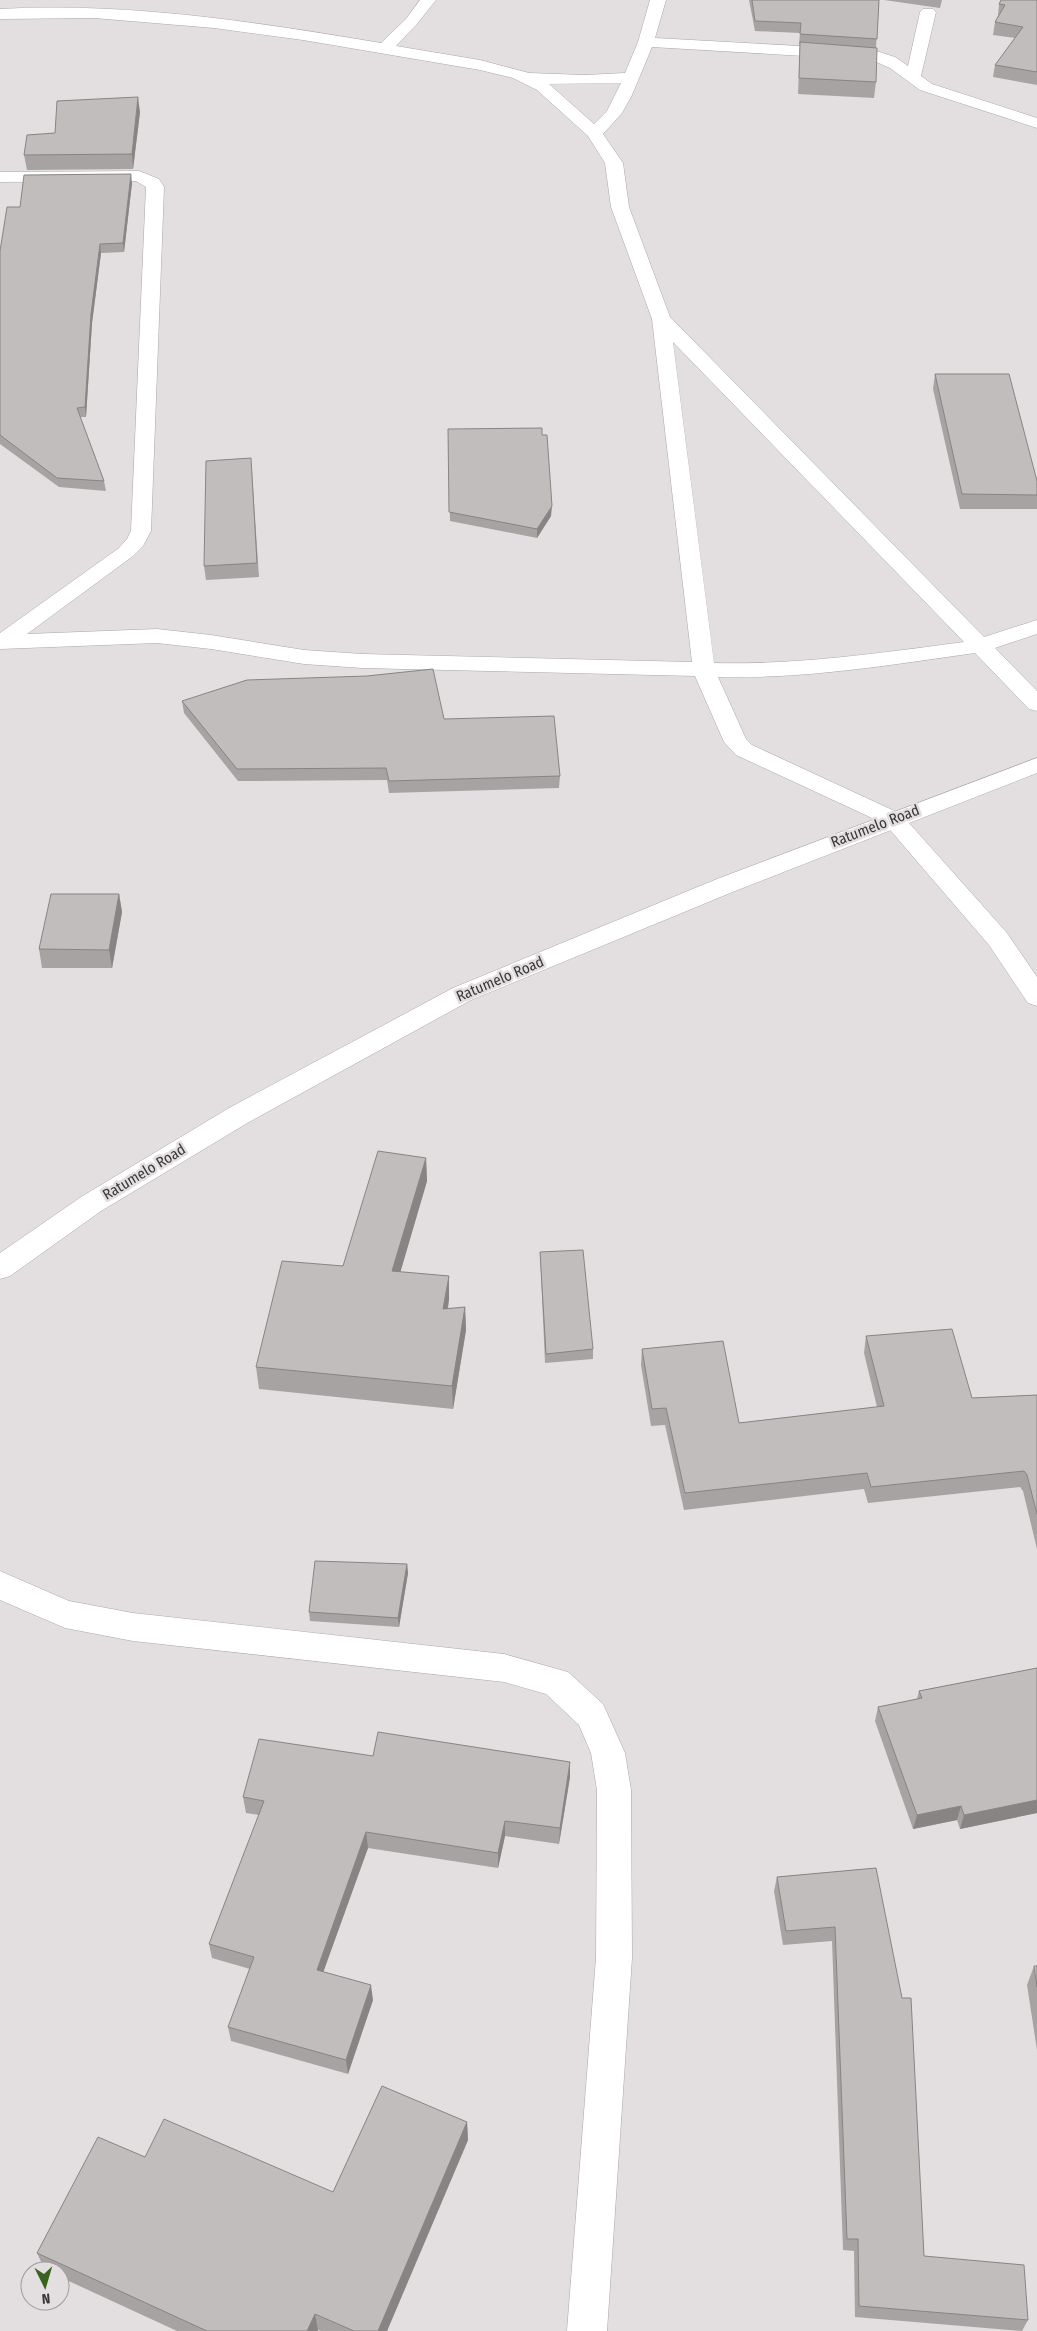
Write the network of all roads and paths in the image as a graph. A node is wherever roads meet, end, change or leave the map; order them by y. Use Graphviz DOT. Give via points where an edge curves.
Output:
graph roads {
  1 [pos="16,0"];
  2 [pos="428,0"];
  3 [pos="658,0"];
  4 [pos="928,12"];
  5 [pos="2,17"];
  6 [pos="646,42"];
  7 [pos="385,48"];
  8 [pos="528,78"];
  9 [pos="631,78"];
  10 [pos="913,78"];
  11 [pos="1037,123"];
  12 [pos="594,133"];
  13 [pos="0,177"];
  14 [pos="661,319"];
  15 [pos="1037,627"];
  16 [pos="1,642"];
  17 [pos="981,646"];
  18 [pos="704,670"];
  19 [pos="1037,704"];
  20 [pos="1037,765"];
  21 [pos="893,819"];
  22 [pos="1037,996"];
  23 [pos="0,1268"];
  24 [pos="0,1585"];
  25 [pos="587,2331"];
  1 -- 5 [label="street"];
  2 -- 7 [label="street"];
  3 -- 6 [label="street"];
  4 -- 10 [label="street"];
  5 -- 7 [label="street" via="90,13 169,18"];
  6 -- 9 [label="street"];
  6 -- 10 [label="street" via="874,55 899,64"];
  7 -- 8 [label="street" via="480,65"];
  8 -- 9 [label="street"];
  8 -- 12 [label="street" via="543,87"];
  9 -- 12 [label="street" via="614,113"];
  10 -- 11 [label="street" via="926,87"];
  12 -- 14 [label="street" via="614,163 620,207"];
  13 -- 16 [label="street" via="139,176 148,179 155,187 142,531 126,552"];
  14 -- 17 [label="street"];
  14 -- 18 [label="street"];
  15 -- 17 [label="street"];
  16 -- 18 [label="street" via="157,636 313,658"];
  17 -- 18 [label="street" via="850,664 765,671"];
  17 -- 19 [label="street"];
  18 -- 21 [label="street" via="736,742 744,750"];
  20 -- 21 [label="street, Ratumelo Road"];
  21 -- 22 [label="street" via="992,932"];
  21 -- 23 [label="street, Ratumelo Road" via="462,994 239,1115 91,1204"];
  24 -- 25 [label="street" via="65,1614 133,1627 504,1668 556,1682 592,1715 608,1753 614,1790 614,1958"];
}
